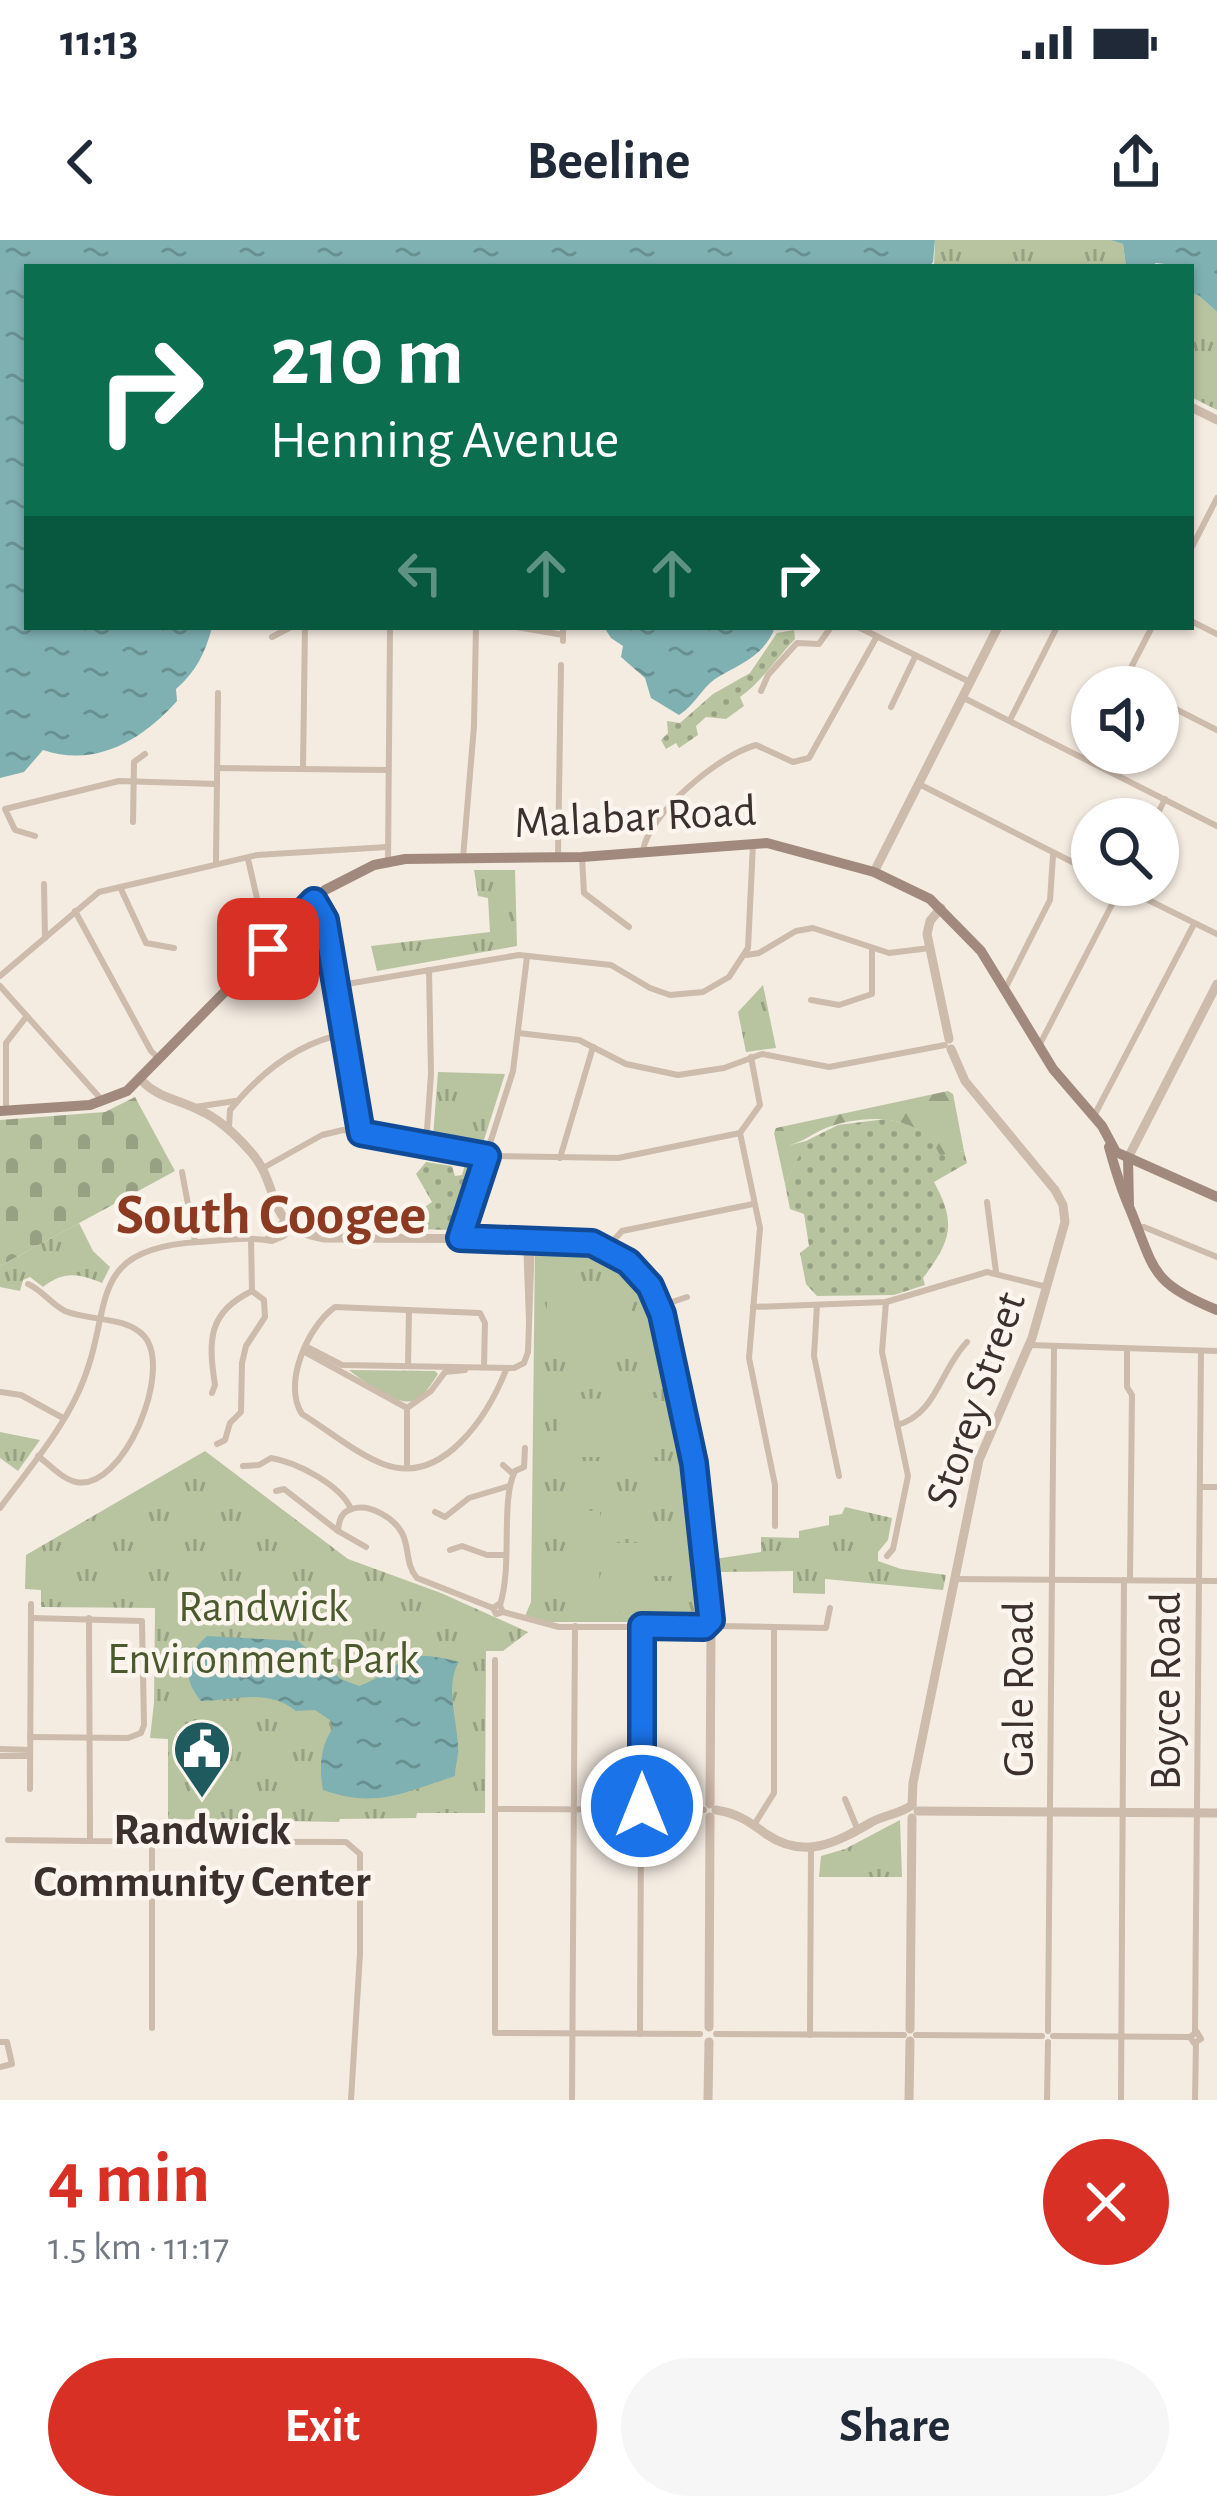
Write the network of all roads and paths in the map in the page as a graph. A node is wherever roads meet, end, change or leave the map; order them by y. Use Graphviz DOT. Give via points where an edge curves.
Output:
graph roads {
  1 [pos="1217,498"];
  2 [pos="1208,516"];
  3 [pos="1217,520"];
  4 [pos="1194,543"];
  5 [pos="286,630"];
  6 [pos="305,630"];
  7 [pos="390,630"];
  8 [pos="476,630"];
  9 [pos="829,630"];
  10 [pos="863,630"];
  11 [pos="996,630"];
  12 [pos="1055,630"];
  13 [pos="1150,630"];
  14 [pos="272,637"];
  15 [pos="875,638"];
  16 [pos="915,657"];
  17 [pos="561,665"];
  18 [pos="1132,666"];
  19 [pos="970,682"];
  20 [pos="761,691"];
  21 [pos="218,693"];
  22 [pos="962,697"];
  23 [pos="891,706"];
  24 [pos="1179,711"];
  25 [pos="1010,720"];
  26 [pos="1217,730"];
  27 [pos="1071,750"];
  28 [pos="145,754"];
  29 [pos="217,768"];
  30 [pos="303,768"];
  31 [pos="388,770"];
  32 [pos="1118,774"];
  33 [pos="134,782"];
  34 [pos="217,784"];
  35 [pos="918,784"];
  36 [pos="1163,798"];
  37 [pos="1179,806"];
  38 [pos="1217,808"];
  39 [pos="133,822"];
  40 [pos="1214,824"];
  41 [pos="34,836"];
  42 [pos="753,843"];
  43 [pos="387,847"];
  44 [pos="355,848"];
  45 [pos="643,851"];
  46 [pos="1054,854"];
  47 [pos="558,856"];
  48 [pos="582,857"];
  49 [pos="248,858"];
  50 [pos="463,858"];
  51 [pos="388,861"];
  52 [pos="1071,862"];
  53 [pos="216,865"];
  54 [pos="374,865"];
  55 [pos="874,872"];
  56 [pos="44,884"];
  57 [pos="120,887"];
  58 [pos="314,901"];
  59 [pos="1111,906"];
  60 [pos="1159,906"];
  61 [pos="941,908"];
  62 [pos="75,911"];
  63 [pos="1194,924"];
  64 [pos="629,927"];
  65 [pos="1217,934"];
  66 [pos="45,938"];
  67 [pos="174,948"];
  68 [pos="872,948"];
  69 [pos="930,948"];
  70 [pos="268,949"];
  71 [pos="746,955"];
  72 [pos="527,956"];
  73 [pos="429,970"];
  74 [pos="0,976"];
  75 [pos="1217,984"];
  76 [pos="0,986"];
  77 [pos="335,986"];
  78 [pos="1003,990"];
  79 [pos="812,1000"];
  80 [pos="27,1016"];
  81 [pos="518,1033"];
  82 [pos="344,1034"];
  83 [pos="948,1044"];
  84 [pos="1039,1046"];
  85 [pos="593,1047"];
  86 [pos="751,1057"];
  87 [pos="160,1060"];
  88 [pos="141,1080"];
  89 [pos="238,1100"];
  90 [pos="104,1102"];
  91 [pos="193,1107"];
  92 [pos="3,1110"];
  93 [pos="1094,1116"];
  94 [pos="230,1132"];
  95 [pos="361,1133"];
  96 [pos="740,1133"];
  97 [pos="1110,1138"];
  98 [pos="1138,1141"];
  99 [pos="426,1144"];
  100 [pos="487,1156"];
  101 [pos="560,1158"];
  102 [pos="1128,1158"];
  103 [pos="263,1168"];
  104 [pos="182,1172"];
  105 [pos="1157,1172"];
  106 [pos="1119,1184"];
  107 [pos="1217,1197"];
  108 [pos="986,1202"];
  109 [pos="755,1203"];
  110 [pos="1129,1206"];
  111 [pos="288,1224"];
  112 [pos="1135,1228"];
  113 [pos="460,1238"];
  114 [pos="529,1239"];
  115 [pos="251,1240"];
  116 [pos="195,1242"];
  117 [pos="606,1249"];
  118 [pos="1217,1257"];
  119 [pos="996,1272"];
  120 [pos="28,1284"];
  121 [pos="1047,1287"];
  122 [pos="252,1292"];
  123 [pos="687,1297"];
  124 [pos="886,1302"];
  125 [pos="818,1305"];
  126 [pos="660,1306"];
  127 [pos="754,1307"];
  128 [pos="409,1310"];
  129 [pos="1217,1310"];
  130 [pos="101,1319"];
  131 [pos="967,1342"];
  132 [pos="1029,1346"];
  133 [pos="1054,1347"];
  134 [pos="1127,1349"];
  135 [pos="306,1350"];
  136 [pos="1201,1351"];
  137 [pos="1217,1352"];
  138 [pos="408,1366"];
  139 [pos="482,1368"];
  140 [pos="506,1370"];
  141 [pos="217,1388"];
  142 [pos="1,1392"];
  143 [pos="407,1408"];
  144 [pos="222,1414"];
  145 [pos="64,1419"];
  146 [pos="230,1423"];
  147 [pos="897,1425"];
  148 [pos="217,1444"];
  149 [pos="525,1448"];
  150 [pos="38,1456"];
  151 [pos="503,1465"];
  152 [pos="243,1466"];
  153 [pos="407,1468"];
  154 [pos="513,1474"];
  155 [pos="839,1476"];
  156 [pos="509,1486"];
  157 [pos="1199,1486"];
  158 [pos="1217,1486"];
  159 [pos="282,1487"];
  160 [pos="0,1508"];
  161 [pos="350,1509"];
  162 [pos="435,1512"];
  163 [pos="775,1526"];
  164 [pos="338,1531"];
  165 [pos="365,1542"];
  166 [pos="450,1550"];
  167 [pos="506,1555"];
  168 [pos="887,1556"];
  169 [pos="954,1579"];
  170 [pos="1051,1580"];
  171 [pos="1127,1580"];
  172 [pos="1198,1581"];
  173 [pos="1217,1581"];
  174 [pos="31,1604"];
  175 [pos="499,1608"];
  176 [pos="830,1608"];
  177 [pos="31,1618"];
  178 [pos="89,1618"];
  179 [pos="575,1626"];
  180 [pos="642,1626"];
  181 [pos="711,1626"];
  182 [pos="774,1627"];
  183 [pos="495,1660"];
  184 [pos="30,1737"];
  185 [pos="89,1737"];
  186 [pos="0,1753"];
  187 [pos="30,1753"];
  188 [pos="30,1789"];
  189 [pos="845,1799"];
  190 [pos="496,1808"];
  191 [pos="574,1809"];
  192 [pos="642,1810"];
  193 [pos="710,1810"];
  194 [pos="912,1811"];
  195 [pos="1050,1812"];
  196 [pos="1124,1813"];
  197 [pos="1217,1813"];
  198 [pos="1196,1814"];
  199 [pos="754,1825"];
  200 [pos="859,1831"];
  201 [pos="8,1840"];
  202 [pos="91,1842"];
  203 [pos="152,1843"];
  204 [pos="811,1848"];
  205 [pos="152,2029"];
  206 [pos="573,2033"];
  207 [pos="640,2034"];
  208 [pos="708,2034"];
  209 [pos="810,2035"];
  210 [pos="910,2035"];
  211 [pos="1048,2036"];
  212 [pos="1121,2037"];
  213 [pos="1196,2037"];
  214 [pos="1217,2037"];
  215 [pos="0,2042"];
  216 [pos="0,2067"];
  217 [pos="351,2100"];
  218 [pos="572,2100"];
  219 [pos="708,2100"];
  220 [pos="909,2100"];
  221 [pos="1047,2100"];
  222 [pos="1120,2100"];
  223 [pos="1195,2100"];
  1 -- 2 [label="street"];
  2 -- 3 [label="street"];
  2 -- 4 [label="street"];
  5 -- 14 [label="street"];
  6 -- 30 [label="street"];
  7 -- 31 [label="street"];
  8 -- 50 [label="street"];
  9 -- 20 [label="street" via="819,644 797,643"];
  10 -- 15 [label="street"];
  11 -- 19 [label="street"];
  12 -- 25 [label="street"];
  13 -- 18 [label="street"];
  15 -- 16 [label="street"];
  15 -- 45 [label="street" via="809,758 793,762 756,745 736,752 658,815"];
  16 -- 19 [label="street"];
  16 -- 23 [label="street"];
  17 -- 47 [label="street"];
  19 -- 22 [label="street"];
  21 -- 29 [label="street"];
  22 -- 25 [label="street"];
  22 -- 35 [label="street"];
  24 -- 26 [label="street"];
  25 -- 27 [label="street"];
  28 -- 33 [label="street" via="134,762"];
  29 -- 30 [label="street"];
  29 -- 34 [label="street"];
  30 -- 31 [label="street"];
  31 -- 43 [label="street"];
  32 -- 36 [label="street"];
  33 -- 34 [label="street"];
  33 -- 39 [label="street"];
  33 -- 41 [label="street" via="5,809 15,830"];
  34 -- 53 [label="street"];
  35 -- 46 [label="street"];
  35 -- 55 [label="street"];
  37 -- 40 [label="street"];
  38 -- 40 [label="street"];
  42 -- 45 [label="main road, Malabar Road"];
  42 -- 55 [label="main road, Malabar Road"];
  42 -- 71 [label="street"];
  43 -- 44 [label="street"];
  43 -- 51 [label="street"];
  44 -- 49 [label="street"];
  44 -- 54 [label="street"];
  45 -- 48 [label="main road, Malabar Road"];
  46 -- 52 [label="street"];
  46 -- 78 [label="street" via="1050,900"];
  47 -- 48 [label="main road, Malabar Road"];
  47 -- 50 [label="main road, Malabar Road"];
  48 -- 64 [label="street" via="584,893"];
  49 -- 53 [label="street"];
  49 -- 70 [label="street"];
  50 -- 51 [label="main road, Malabar Road"];
  51 -- 54 [label="main road, Malabar Road"];
  53 -- 57 [label="street"];
  54 -- 58 [label="main road, Malabar Road"];
  55 -- 61 [label="main road, Malabar Road"];
  56 -- 66 [label="street"];
  57 -- 62 [label="street"];
  57 -- 67 [label="street" via="146,943"];
  58 -- 70 [label="main road, Malabar Road"];
  58 -- 77 [label="street" via="325,920"];
  59 -- 84 [label="street"];
  60 -- 63 [label="street"];
  61 -- 69 [label="street, Storey Street" via="927,928"];
  61 -- 78 [label="main road, Malabar Road"];
  62 -- 66 [label="street"];
  62 -- 87 [label="street"];
  63 -- 65 [label="street"];
  63 -- 93 [label="street"];
  66 -- 74 [label="street"];
  68 -- 69 [label="street"];
  68 -- 71 [label="street" via="807,929"];
  68 -- 79 [label="street" via="875,995 839,1005"];
  69 -- 83 [label="street, Storey Street"];
  70 -- 87 [label="main road, Malabar Road"];
  71 -- 72 [label="street" via="722,983 681,996 612,966"];
  72 -- 73 [label="street"];
  72 -- 81 [label="street"];
  73 -- 77 [label="street"];
  73 -- 99 [label="street"];
  75 -- 98 [label="street"];
  76 -- 80 [label="street"];
  77 -- 82 [label="street"];
  78 -- 84 [label="main road, Malabar Road"];
  80 -- 90 [label="street"];
  80 -- 92 [label="street" via="5,1043"];
  81 -- 85 [label="street"];
  81 -- 100 [label="street"];
  82 -- 89 [label="street" via="297,1049"];
  82 -- 95 [label="street"];
  83 -- 86 [label="street" via="840,1066"];
  83 -- 121 [label="street, Storey Street" via="965,1081 1063,1205"];
  84 -- 93 [label="main road, Malabar Road"];
  85 -- 86 [label="street" via="663,1074 710,1072"];
  85 -- 101 [label="street"];
  86 -- 96 [label="street" via="760,1105"];
  87 -- 88 [label="main road, Malabar Road"];
  88 -- 90 [label="main road, Malabar Road"];
  88 -- 91 [label="street" via="154,1094"];
  89 -- 91 [label="street"];
  89 -- 94 [label="street"];
  90 -- 92 [label="main road, Malabar Road"];
  91 -- 94 [label="street"];
  93 -- 97 [label="main road, Malabar Road"];
  94 -- 103 [label="street"];
  95 -- 99 [label="street"];
  95 -- 103 [label="street" via="322,1135"];
  96 -- 101 [label="street" via="628,1158"];
  96 -- 109 [label="street"];
  97 -- 102 [label="main road, Malabar Road"];
  97 -- 106 [label="main road"];
  98 -- 102 [label="street"];
  98 -- 105 [label="street"];
  99 -- 100 [label="street"];
  100 -- 101 [label="street"];
  100 -- 113 [label="street"];
  102 -- 105 [label="main road, Malabar Road"];
  102 -- 106 [label="main road"];
  102 -- 110 [label="main road"];
  103 -- 111 [label="street"];
  104 -- 116 [label="street"];
  105 -- 107 [label="main road, Malabar Road"];
  106 -- 110 [label="main road"];
  108 -- 119 [label="street"];
  109 -- 117 [label="street" via="622,1231"];
  109 -- 127 [label="street"];
  110 -- 112 [label="main road"];
  111 -- 113 [label="street" via="324,1238"];
  111 -- 115 [label="street" via="278,1240"];
  112 -- 118 [label="street"];
  112 -- 129 [label="main road" via="1168,1286"];
  113 -- 114 [label="street"];
  114 -- 117 [label="street"];
  114 -- 140 [label="street" via="528,1352"];
  115 -- 116 [label="street"];
  115 -- 122 [label="street"];
  116 -- 130 [label="street" via="130,1258 113,1279"];
  117 -- 126 [label="street" via="636,1269"];
  119 -- 121 [label="street"];
  119 -- 124 [label="street"];
  120 -- 130 [label="street" via="70,1313"];
  121 -- 132 [label="street, Storey Street"];
  122 -- 141 [label="street" via="217,1317"];
  122 -- 146 [label="street" via="264,1300 265,1317 246,1346 244,1400"];
  123 -- 126 [label="street"];
  124 -- 125 [label="street"];
  124 -- 147 [label="street" via="882,1352"];
  125 -- 127 [label="street"];
  125 -- 155 [label="street" via="814,1356"];
  126 -- 181 [label="street" via="694,1463"];
  127 -- 163 [label="street" via="749,1358 776,1485"];
  128 -- 135 [label="street" via="335,1307"];
  128 -- 138 [label="street"];
  128 -- 139 [label="street" via="480,1313"];
  130 -- 145 [label="street" via="92,1361"];
  130 -- 150 [label="street" via="136,1330 154,1353 150,1397 131,1441 93,1480 70,1480"];
  131 -- 147 [label="street" via="924,1412"];
  132 -- 133 [label="street"];
  132 -- 169 [label="street, Storey Street" via="982,1451"];
  133 -- 134 [label="street"];
  133 -- 170 [label="street, Gale Road"];
  134 -- 136 [label="street"];
  134 -- 171 [label="street"];
  135 -- 138 [label="street" via="342,1365"];
  135 -- 143 [label="street"];
  135 -- 153 [label="street" via="295,1388 302,1414 383,1464"];
  136 -- 137 [label="street"];
  136 -- 157 [label="street, Boyce Road"];
  138 -- 139 [label="street"];
  139 -- 140 [label="street"];
  139 -- 143 [label="street" via="445,1372"];
  140 -- 153 [label="street" via="472,1434"];
  142 -- 145 [label="street"];
  143 -- 153 [label="street"];
  144 -- 146 [label="street"];
  145 -- 150 [label="street"];
  146 -- 148 [label="street"];
  147 -- 168 [label="street" via="908,1476"];
  149 -- 154 [label="street" via="524,1467"];
  150 -- 160 [label="street"];
  151 -- 154 [label="street"];
  152 -- 161 [label="street" via="284,1460 346,1498"];
  154 -- 156 [label="street"];
  156 -- 162 [label="street" via="469,1498 445,1522"];
  156 -- 167 [label="street"];
  157 -- 158 [label="street"];
  157 -- 172 [label="street, Boyce Road"];
  159 -- 164 [label="street"];
  161 -- 164 [label="street"];
  161 -- 175 [label="street" via="366,1508 395,1524 418,1578"];
  164 -- 165 [label="street"];
  166 -- 167 [label="street"];
  167 -- 175 [label="street"];
  169 -- 170 [label="street"];
  169 -- 194 [label="street, Storey Street"];
  170 -- 171 [label="street"];
  170 -- 195 [label="street, Gale Road"];
  171 -- 172 [label="street"];
  171 -- 196 [label="street"];
  172 -- 173 [label="street"];
  172 -- 198 [label="street, Boyce Road"];
  174 -- 177 [label="street"];
  175 -- 179 [label="street"];
  176 -- 182 [label="street" via="828,1627"];
  177 -- 178 [label="street"];
  177 -- 184 [label="street"];
  178 -- 185 [label="street"];
  178 -- 185 [label="street" via="142,1621 141,1733"];
  179 -- 180 [label="street"];
  179 -- 191 [label="street"];
  180 -- 181 [label="street"];
  180 -- 192 [label="street"];
  181 -- 182 [label="street"];
  181 -- 193 [label="street"];
  182 -- 199 [label="street" via="774,1793"];
  183 -- 190 [label="street"];
  184 -- 185 [label="street"];
  184 -- 187 [label="street"];
  185 -- 202 [label="street"];
  186 -- 187 [label="street"];
  187 -- 188 [label="street"];
  189 -- 200 [label="street"];
  190 -- 191 [label="street"];
  190 -- 206 [label="street" via="495,2033"];
  191 -- 192 [label="street"];
  191 -- 206 [label="street"];
  192 -- 193 [label="street"];
  192 -- 207 [label="street"];
  193 -- 199 [label="street"];
  193 -- 208 [label="street"];
  194 -- 195 [label="street"];
  194 -- 200 [label="street"];
  194 -- 210 [label="street, Storey Street"];
  195 -- 196 [label="street"];
  195 -- 211 [label="street, Gale Road"];
  196 -- 198 [label="street"];
  196 -- 212 [label="street"];
  197 -- 198 [label="street"];
  198 -- 213 [label="street, Boyce Road"];
  199 -- 204 [label="street" via="782,1843"];
  200 -- 204 [label="street"];
  201 -- 202 [label="street"];
  202 -- 203 [label="street"];
  203 -- 205 [label="street"];
  203 -- 217 [label="street" via="346,1842 359,1854"];
  204 -- 209 [label="street"];
  206 -- 207 [label="street"];
  206 -- 218 [label="street"];
  207 -- 208 [label="street"];
  208 -- 209 [label="street"];
  208 -- 219 [label="street"];
  209 -- 210 [label="street"];
  210 -- 211 [label="street"];
  210 -- 220 [label="street, Storey Street"];
  211 -- 212 [label="street"];
  211 -- 221 [label="street, Gale Road"];
  212 -- 213 [label="street"];
  212 -- 222 [label="street"];
  213 -- 214 [label="street"];
  213 -- 223 [label="street, Boyce Road"];
  215 -- 216 [label="street" via="7,2042 12,2064"];
}
